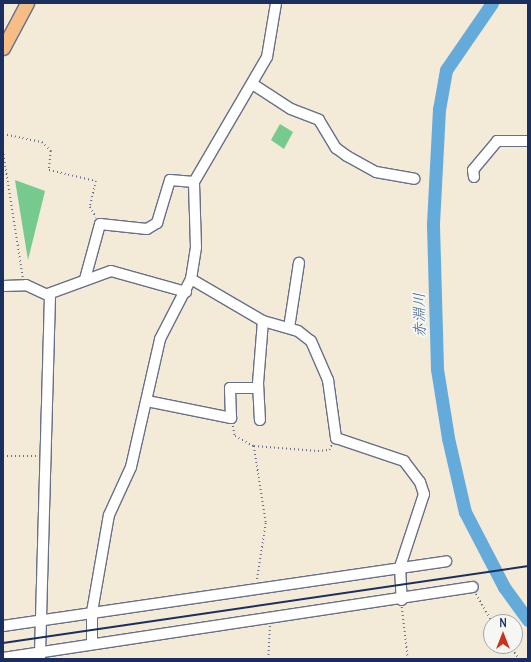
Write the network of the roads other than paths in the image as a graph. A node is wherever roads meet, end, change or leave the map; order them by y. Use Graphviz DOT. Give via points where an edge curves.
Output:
graph roads {
  1 [pos="27,3"];
  2 [pos="276,3"];
  3 [pos="3,48"];
  4 [pos="254,85"];
  5 [pos="528,141"];
  6 [pos="474,177"];
  7 [pos="414,179"];
  8 [pos="194,182"];
  9 [pos="299,263"];
  10 [pos="84,279"];
  11 [pos="191,279"];
  12 [pos="3,286"];
  13 [pos="186,292"];
  14 [pos="48,294"];
  15 [pos="263,321"];
  16 [pos="289,328"];
  17 [pos="258,388"];
  18 [pos="147,401"];
  19 [pos="260,420"];
  20 [pos="446,561"];
  21 [pos="400,567"];
  22 [pos="473,587"];
  23 [pos="402,600"];
  24 [pos="92,612"];
  25 [pos="39,620"];
  26 [pos="3,626"];
  27 [pos="92,643"];
  28 [pos="40,655"];
  29 [pos="3,658"];
  1 -- 3 [label="main road"];
  2 -- 4 [label="street" via="267,57"];
  4 -- 7 [label="street" via="291,109 319,120 336,148 348,156 376,172"];
  4 -- 8 [label="street"];
  5 -- 6 [label="street" via="497,141 473,170"];
  8 -- 10 [label="street" via="170,180 158,223 147,229 100,224"];
  8 -- 11 [label="street" via="196,247"];
  9 -- 16 [label="street"];
  10 -- 13 [label="street" via="111,271"];
  10 -- 14 [label="street"];
  11 -- 13 [label="street"];
  11 -- 15 [label="street"];
  12 -- 14 [label="street" via="24,285"];
  13 -- 18 [label="street" via="160,339"];
  14 -- 25 [label="street" via="46,456"];
  15 -- 16 [label="street"];
  15 -- 17 [label="street"];
  16 -- 21 [label="street" via="311,341 320,358 328,380 336,438 404,461 420,482 424,494"];
  17 -- 18 [label="street" via="230,388 231,418"];
  17 -- 19 [label="street"];
  18 -- 24 [label="street" via="131,467 109,515"];
  20 -- 21 [label="street"];
  21 -- 23 [label="street"];
  21 -- 24 [label="street"];
  22 -- 23 [label="street"];
  23 -- 27 [label="street" via="271,616"];
  24 -- 25 [label="street"];
  24 -- 27 [label="street"];
  25 -- 26 [label="street"];
  25 -- 28 [label="street"];
  27 -- 28 [label="street"];
  28 -- 29 [label="street"];
}
